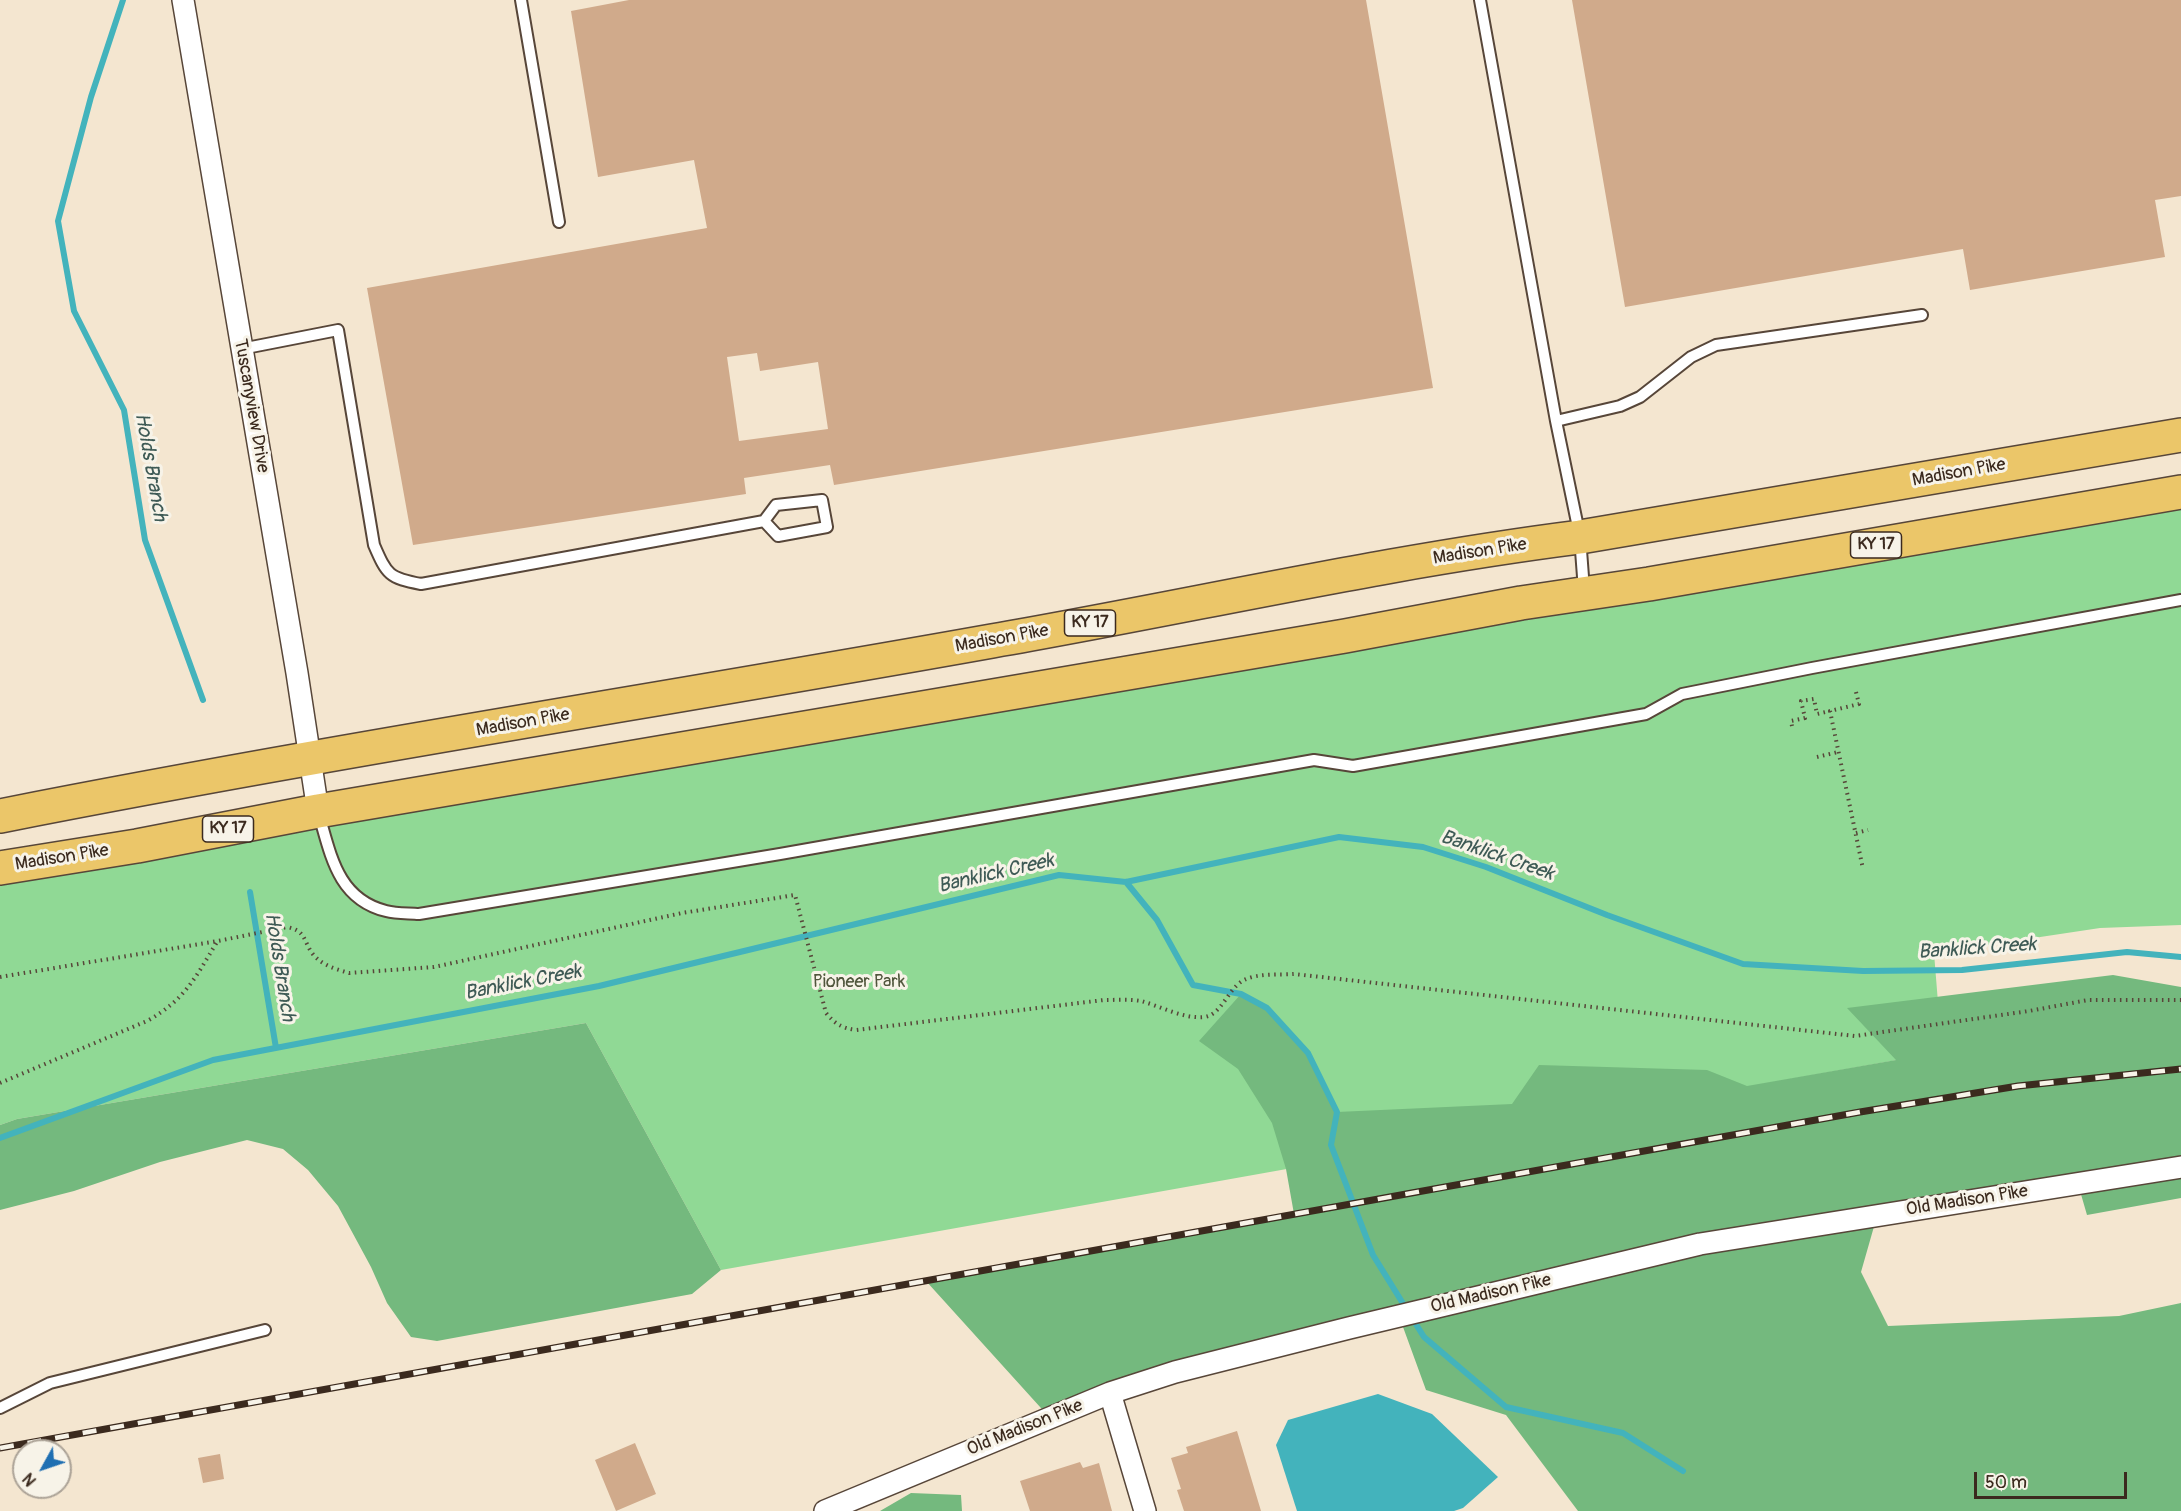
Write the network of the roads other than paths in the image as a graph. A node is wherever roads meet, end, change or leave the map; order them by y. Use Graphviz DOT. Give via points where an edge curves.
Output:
graph roads {
  1 [pos="183,0"];
  2 [pos="521,0"];
  3 [pos="1480,0"];
  4 [pos="559,222"];
  5 [pos="1922,315"];
  6 [pos="241,349"];
  7 [pos="1556,421"];
  8 [pos="2181,435"];
  9 [pos="2181,492"];
  10 [pos="764,521"];
  11 [pos="1580,537"];
  12 [pos="1584,594"];
  13 [pos="2181,600"];
  14 [pos="311,760"];
  15 [pos="318,811"];
  16 [pos="0,816"];
  17 [pos="0,868"];
  18 [pos="2181,1167"];
  19 [pos="265,1330"];
  20 [pos="1110,1393"];
  21 [pos="0,1408"];
  22 [pos="825,1511"];
  23 [pos="1145,1511"];
  1 -- 6 [label="street, Tuscanyview Drive"];
  2 -- 4 [label="lane"];
  3 -- 7 [label="lane"];
  5 -- 7 [label="lane" via="1716,345 1691,357 1640,397 1620,406"];
  6 -- 10 [label="lane" via="338,330 374,545 383,566 397,579 421,584"];
  6 -- 14 [label="street, Tuscanyview Drive"];
  7 -- 11 [label="lane"];
  8 -- 11 [label="main road, Madison Pike / KY 17"];
  9 -- 12 [label="main road, Madison Pike / KY 17"];
  10 -- 10 [label="lane" via="776,505 822,500 827,527 778,536"];
  11 -- 12 [label="lane"];
  11 -- 14 [label="main road, Madison Pike / KY 17" via="1492,548 1008,639"];
  12 -- 15 [label="main road, Madison Pike / KY 17"];
  13 -- 15 [label="lane" via="1682,694 1646,714 1353,766 1314,760 419,914 378,908 361,901 344,884 333,864"];
  14 -- 15 [label="street, Tuscanyview Drive"];
  14 -- 16 [label="main road, Madison Pike / KY 17"];
  15 -- 17 [label="main road, Madison Pike / KY 17"];
  18 -- 20 [label="street, Old Madison Pike" via="1700,1244 1337,1331 1175,1372"];
  19 -- 21 [label="lane" via="50,1383"];
  20 -- 22 [label="street, Old Madison Pike"];
  20 -- 23 [label="street"];
}
